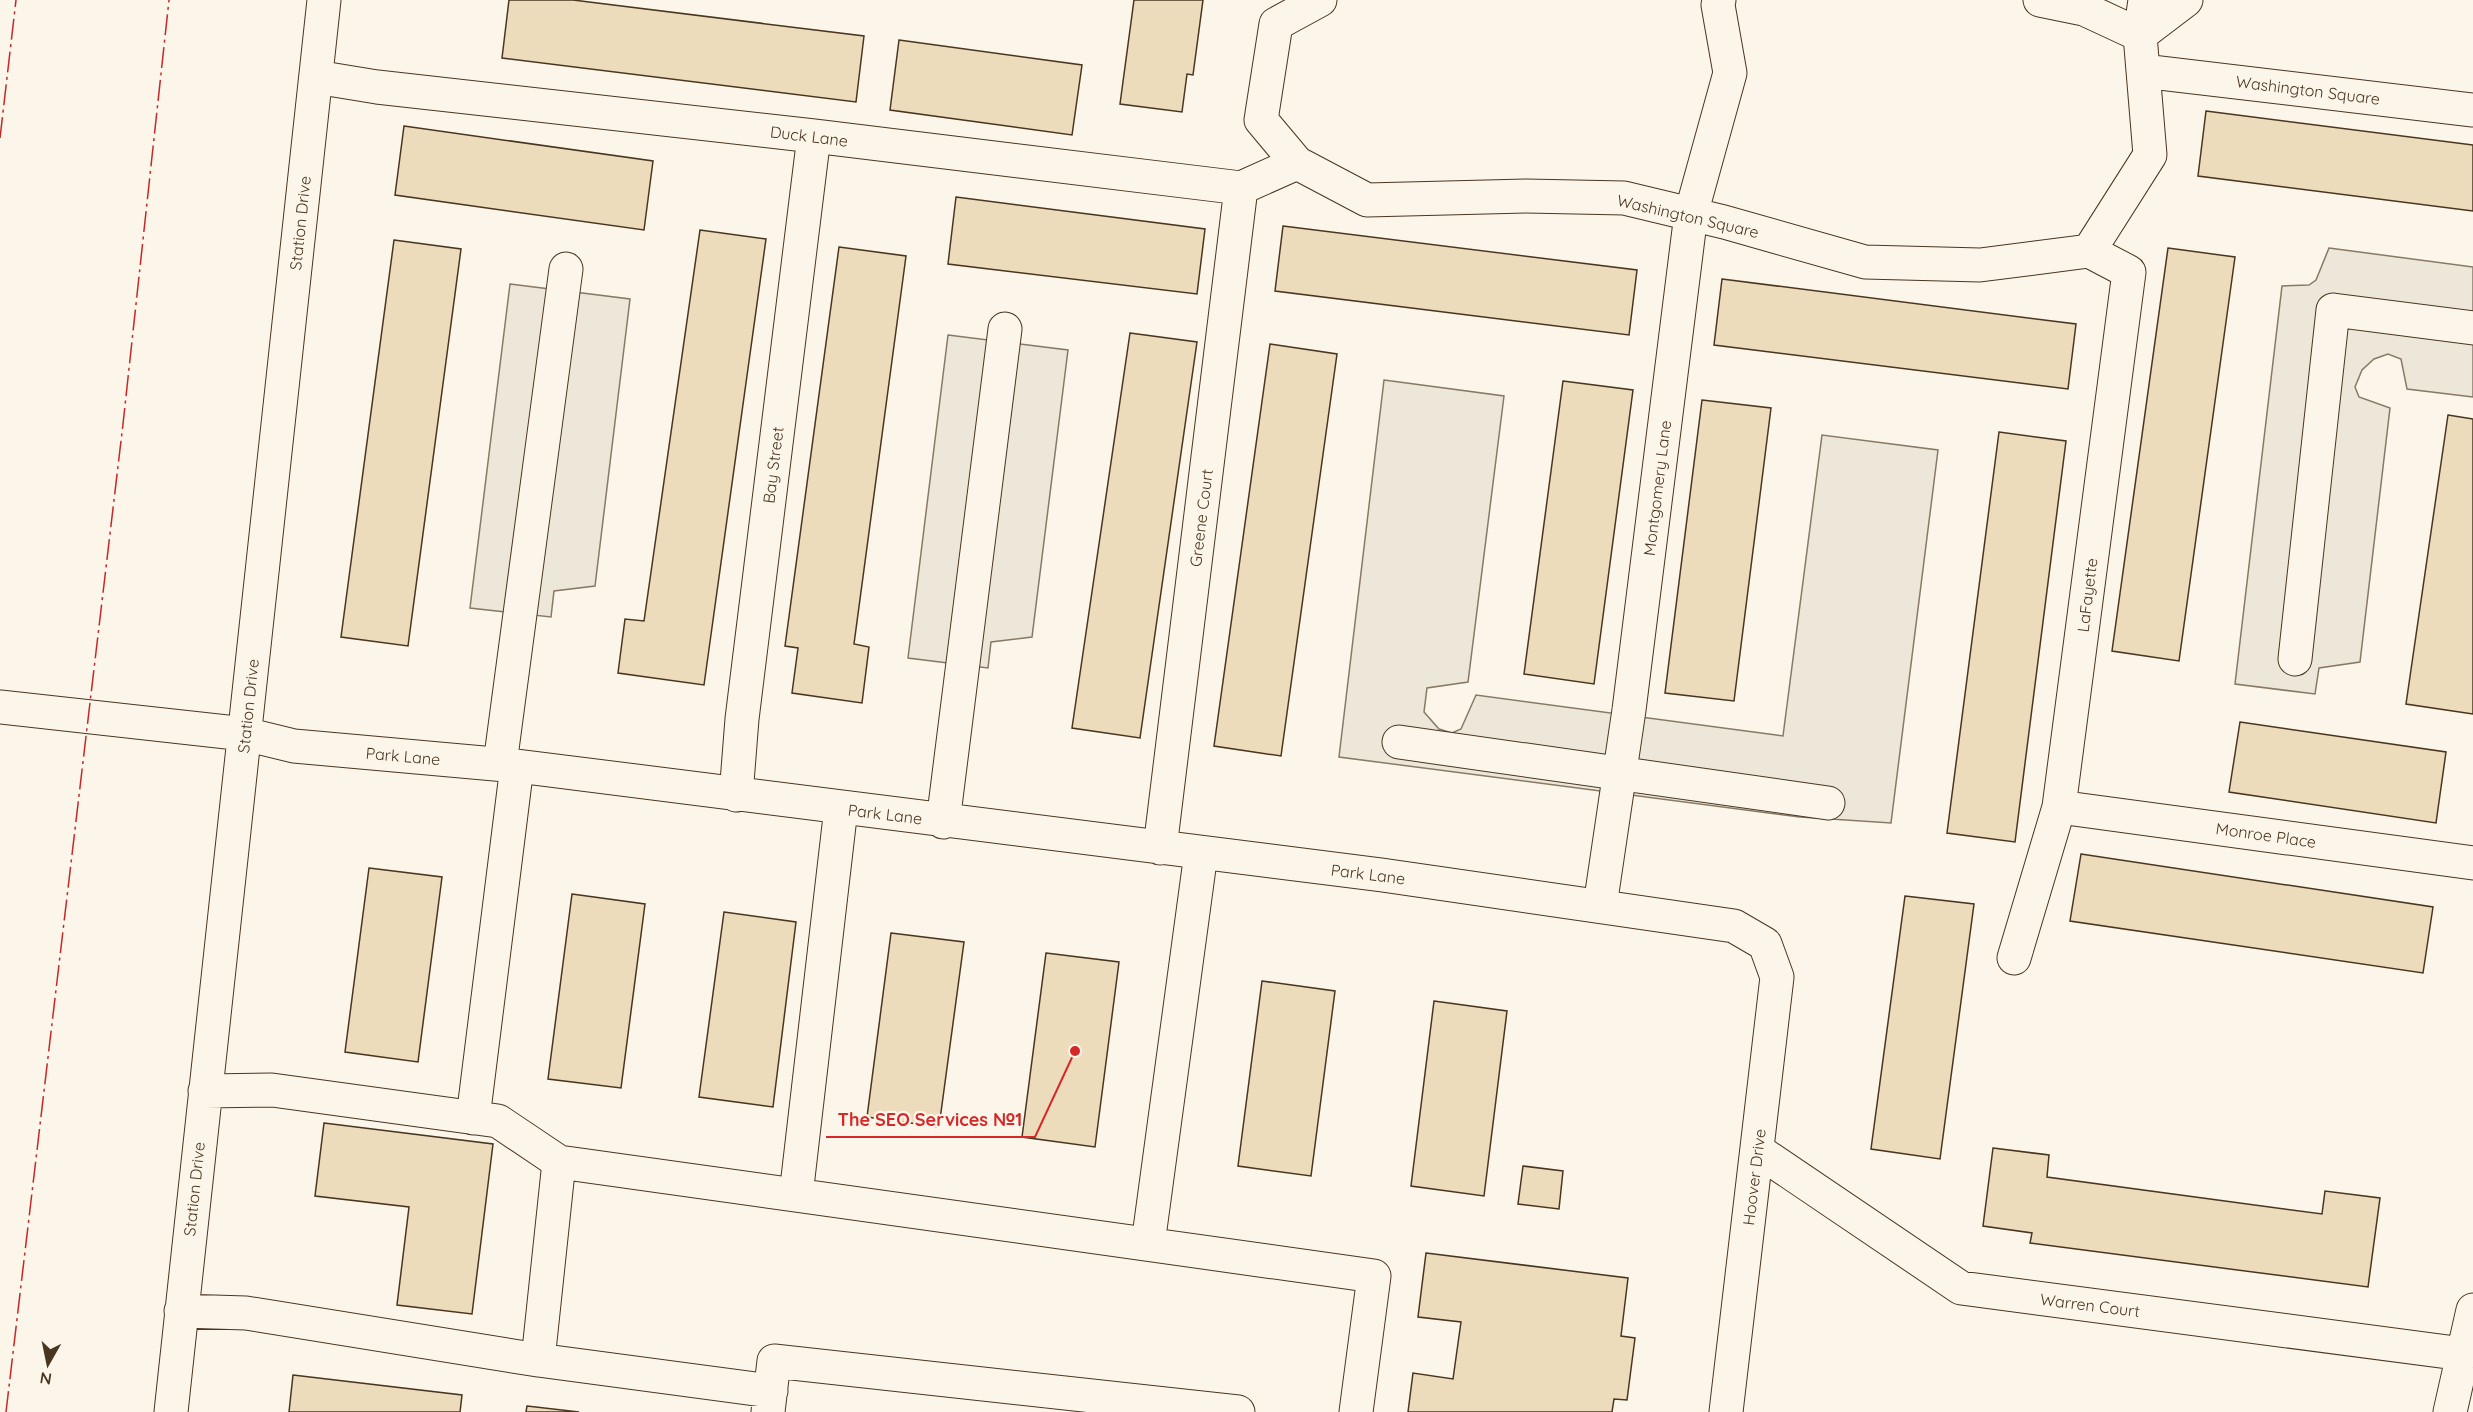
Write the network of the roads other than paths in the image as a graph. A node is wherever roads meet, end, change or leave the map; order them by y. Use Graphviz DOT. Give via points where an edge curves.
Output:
graph roads {
  1 [pos="324,0"];
  2 [pos="1320,0"];
  3 [pos="1719,0"];
  4 [pos="2040,0"];
  5 [pos="2145,0"];
  6 [pos="2186,0"];
  7 [pos="1278,12"];
  8 [pos="2140,35"];
  9 [pos="2143,71"];
  10 [pos="316,77"];
  11 [pos="2473,110"];
  12 [pos="814,136"];
  13 [pos="1298,163"];
  14 [pos="1241,188"];
  15 [pos="1691,214"];
  16 [pos="2089,251"];
  17 [pos="566,269"];
  18 [pos="2473,328"];
  19 [pos="1005,329"];
  20 [pos="2295,658"];
  21 [pos="0,707"];
  22 [pos="245,734"];
  23 [pos="1399,742"];
  24 [pos="508,765"];
  25 [pos="1620,773"];
  26 [pos="736,795"];
  27 [pos="1828,803"];
  28 [pos="2059,807"];
  29 [pos="841,808"];
  30 [pos="943,822"];
  31 [pos="1160,848"];
  32 [pos="1201,854"];
  33 [pos="2473,863"];
  34 [pos="1600,906"];
  35 [pos="1766,944"];
  36 [pos="2014,958"];
  37 [pos="205,1091"];
  38 [pos="473,1118"];
  39 [pos="1757,1150"];
  40 [pos="559,1162"];
  41 [pos="796,1195"];
  42 [pos="1148,1244"];
  43 [pos="2473,1310"];
  44 [pos="181,1311"];
  45 [pos="2463,1354"];
  46 [pos="538,1360"];
  47 [pos="769,1401"];
  48 [pos="1129,1406"];
  49 [pos="171,1412"];
  50 [pos="1238,1412"];
  51 [pos="1356,1412"];
  52 [pos="1726,1412"];
  53 [pos="2450,1412"];
  1 -- 10 [label="street, Station Drive"];
  2 -- 7 [label="street, Washington Square"];
  3 -- 15 [label="street, Montgomery Lane" via="1730,73"];
  4 -- 8 [label="street" via="2084,9"];
  5 -- 8 [label="street"];
  6 -- 8 [label="street"];
  7 -- 13 [label="street, Washington Square" via="1261,120"];
  8 -- 9 [label="street"];
  9 -- 11 [label="street, Washington Square"];
  9 -- 16 [label="street" via="2150,154"];
  10 -- 12 [label="street, Duck Lane"];
  10 -- 22 [label="street, Station Drive"];
  12 -- 14 [label="street, Duck Lane"];
  12 -- 26 [label="street, Bay Street"];
  13 -- 14 [label="street"];
  13 -- 15 [label="street, Washington Square" via="1366,200 1624,198"];
  14 -- 31 [label="street, Greene Court"];
  15 -- 16 [label="street, Washington Square" via="1865,262 1980,265"];
  15 -- 25 [label="street, Montgomery Lane"];
  16 -- 28 [label="street, LaFayette" via="2129,272"];
  17 -- 24 [label="street"];
  18 -- 20 [label="street" via="2333,310"];
  19 -- 30 [label="street"];
  21 -- 22 [label="street, Park Lane"];
  22 -- 24 [label="street, Park Lane" via="294,746"];
  22 -- 37 [label="street, Station Drive"];
  23 -- 25 [label="street"];
  24 -- 26 [label="street, Park Lane"];
  24 -- 38 [label="street"];
  25 -- 27 [label="street"];
  25 -- 34 [label="street, Montgomery Lane"];
  26 -- 29 [label="street, Park Lane"];
  28 -- 33 [label="street, Monroe Place"];
  28 -- 36 [label="street, LaFayette"];
  29 -- 30 [label="street, Park Lane"];
  29 -- 41 [label="street"];
  30 -- 31 [label="street, Park Lane"];
  31 -- 32 [label="street, Park Lane"];
  32 -- 34 [label="street, Park Lane"];
  32 -- 42 [label="street"];
  34 -- 35 [label="street, Park Lane" via="1734,926"];
  35 -- 39 [label="street, Hoover Drive" via="1777,977"];
  37 -- 38 [label="street" via="272,1090"];
  37 -- 44 [label="street, Station Drive"];
  38 -- 40 [label="street" via="498,1121"];
  39 -- 45 [label="street, Warren Court" via="1961,1288"];
  39 -- 52 [label="street, Hoover Drive"];
  40 -- 41 [label="street"];
  40 -- 46 [label="street"];
  41 -- 42 [label="street"];
  42 -- 51 [label="street" via="1374,1276"];
  43 -- 45 [label="street"];
  44 -- 46 [label="street" via="246,1313"];
  44 -- 49 [label="street, Station Drive"];
  45 -- 53 [label="street"];
  46 -- 47 [label="street"];
  47 -- 48 [label="street" via="774,1361"];
  48 -- 50 [label="street"];
}
